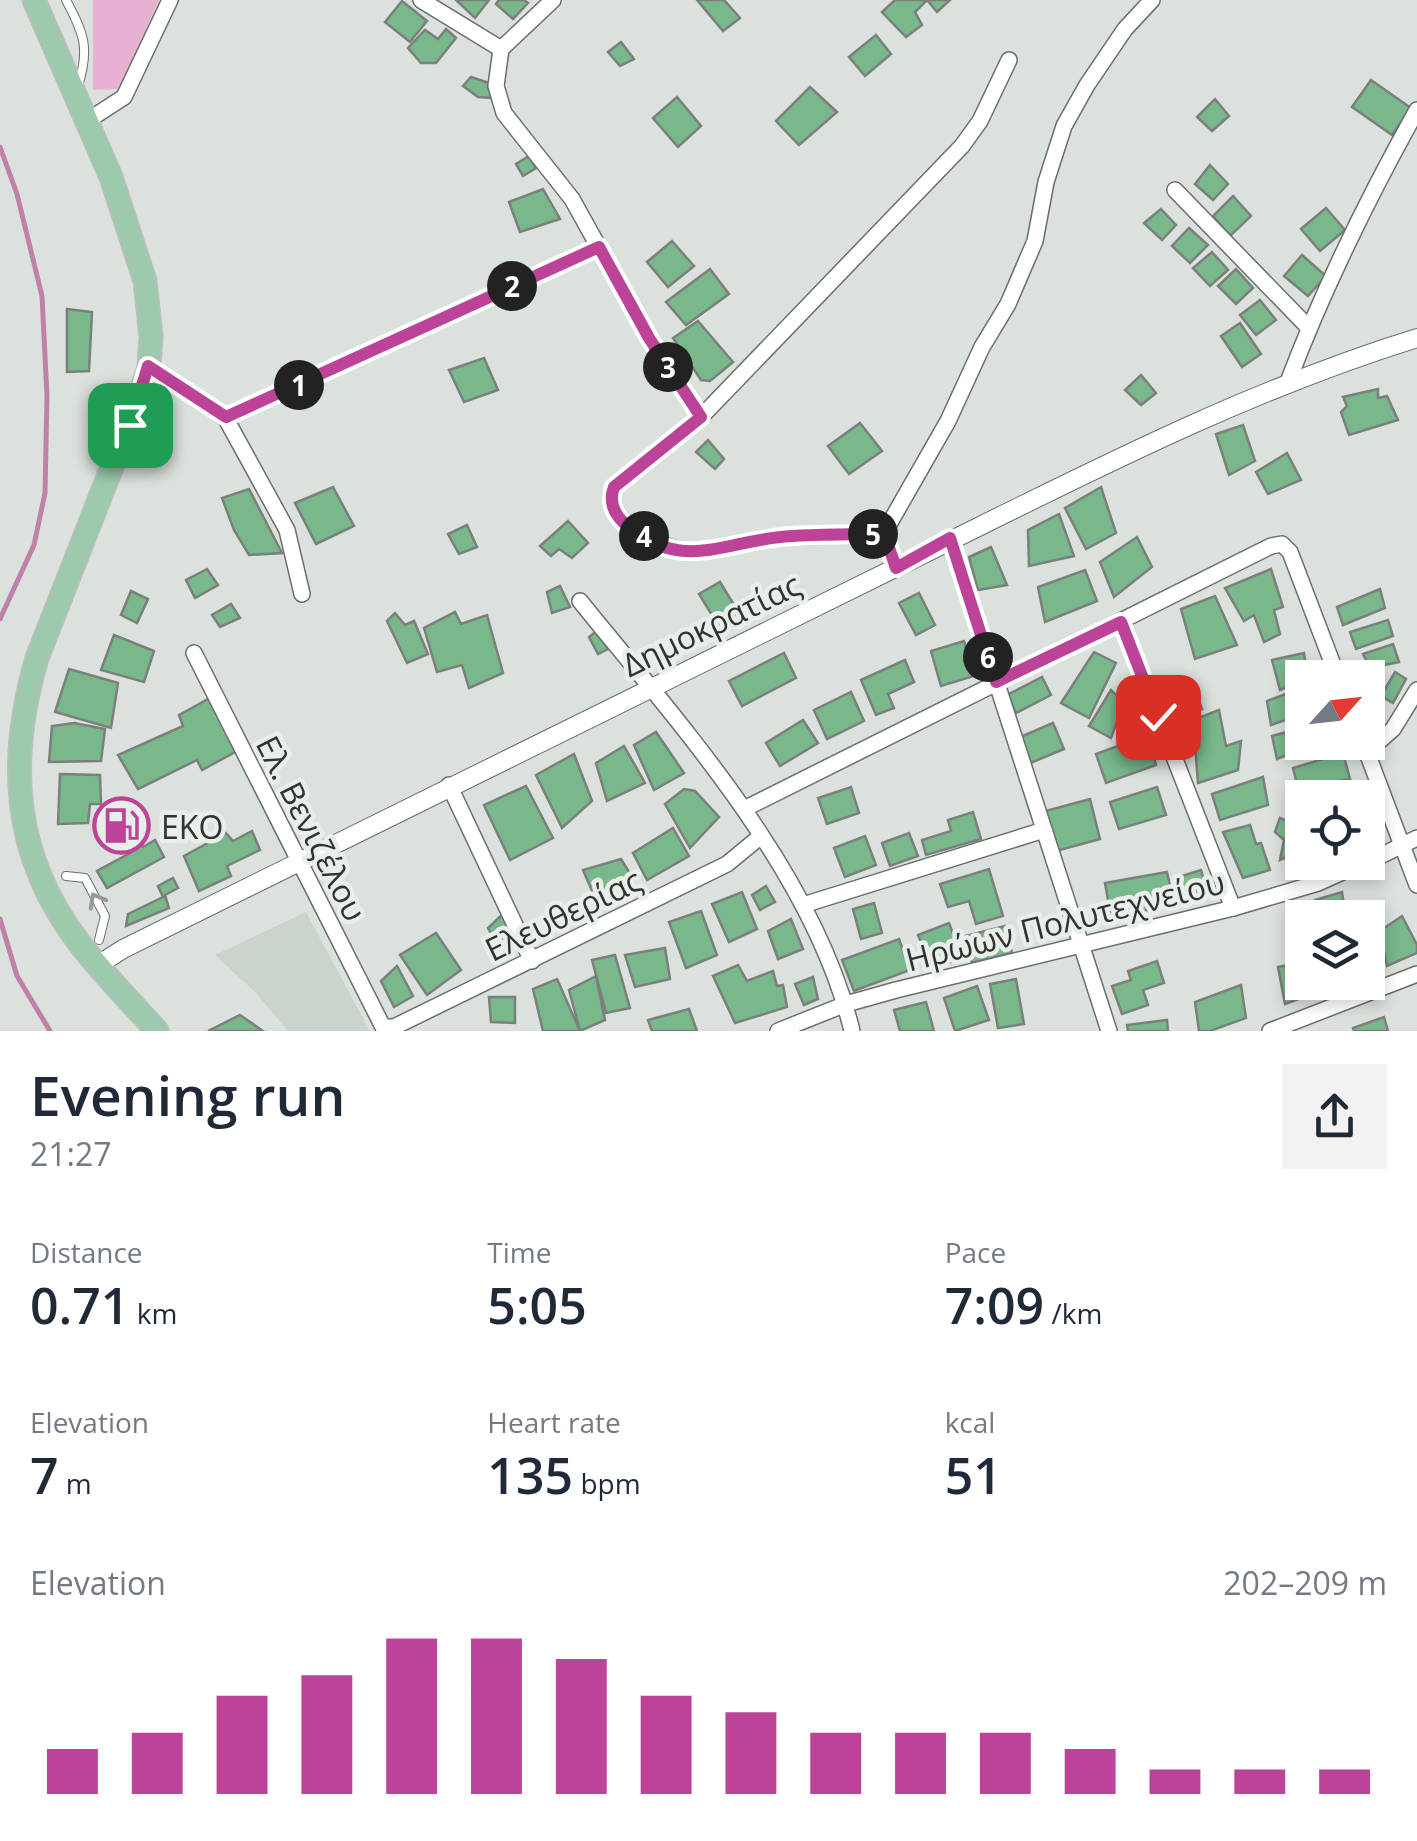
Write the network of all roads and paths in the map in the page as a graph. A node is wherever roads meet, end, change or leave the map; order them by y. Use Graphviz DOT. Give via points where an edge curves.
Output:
graph roads {
  1 [pos="34,0"];
  2 [pos="66,0"];
  3 [pos="170,0"];
  4 [pos="421,0"];
  5 [pos="553,0"];
  6 [pos="1152,0"];
  7 [pos="501,49"];
  8 [pos="1009,60"];
  9 [pos="75,95"];
  10 [pos="1417,110"];
  11 [pos="86,121"];
  12 [pos="1176,190"];
  13 [pos="599,247"];
  14 [pos="1308,327"];
  15 [pos="1416,337"];
  16 [pos="148,366"];
  17 [pos="1288,382"];
  18 [pos="226,417"];
  19 [pos="701,417"];
  20 [pos="884,533"];
  21 [pos="950,538"];
  22 [pos="896,568"];
  23 [pos="302,594"];
  24 [pos="580,601"];
  25 [pos="1121,622"];
  26 [pos="194,653"];
  27 [pos="1331,660"];
  28 [pos="996,682"];
  29 [pos="650,687"];
  30 [pos="1417,690"];
  31 [pos="1385,734"];
  32 [pos="1370,760"];
  33 [pos="449,784"];
  34 [pos="744,809"];
  35 [pos="1044,830"];
  36 [pos="761,836"];
  37 [pos="1417,838"];
  38 [pos="1401,847"];
  39 [pos="1385,854"];
  40 [pos="297,862"];
  41 [pos="66,876"];
  42 [pos="1325,880"];
  43 [pos="1417,885"];
  44 [pos="802,905"];
  45 [pos="1233,908"];
  46 [pos="98,940"];
  47 [pos="1081,943"];
  48 [pos="532,960"];
  49 [pos="98,965"];
  50 [pos="1417,974"];
  51 [pos="846,1004"];
  52 [pos="383,1027"];
  53 [pos="157,1031"];
  54 [pos="778,1031"];
  55 [pos="852,1031"];
  56 [pos="1109,1031"];
  57 [pos="1270,1031"];
  1 -- 9 [label="main road"];
  2 -- 9 [label="lane" via="85,42"];
  3 -- 11 [label="street" via="124,97"];
  4 -- 7 [label="street"];
  5 -- 7 [label="street"];
  6 -- 20 [label="street" via="1125,29 1064,126 1034,240 1008,304"];
  7 -- 13 [label="street" via="496,86 504,113 572,198"];
  8 -- 19 [label="street" via="962,146"];
  9 -- 11 [label="main road"];
  10 -- 14 [label="street"];
  11 -- 16 [label="main road" via="145,280"];
  12 -- 14 [label="street"];
  13 -- 18 [label="street"];
  13 -- 19 [label="street"];
  14 -- 17 [label="street"];
  15 -- 17 [label="street, Δημοκρατίας"];
  16 -- 18 [label="street"];
  16 -- 49 [label="main road" via="36,658 19,735 20,802 34,859 63,920"];
  17 -- 21 [label="street, Δημοκρατίας"];
  18 -- 23 [label="street" via="287,530"];
  19 -- 20 [label="street" via="614,487 613,507 630,528 662,546 698,552 779,537"];
  20 -- 22 [label="street"];
  21 -- 22 [label="street, Δημοκρατίας"];
  21 -- 28 [label="street"];
  22 -- 29 [label="street, Δημοκρατίας"];
  24 -- 29 [label="street"];
  25 -- 27 [label="street" via="1282,544"];
  25 -- 28 [label="street"];
  25 -- 45 [label="street"];
  26 -- 40 [label="street, Ελ. Βενιζέλου"];
  28 -- 34 [label="street"];
  28 -- 35 [label="street"];
  29 -- 33 [label="street, Δημοκρατίας"];
  29 -- 34 [label="street"];
  30 -- 31 [label="street"];
  32 -- 38 [label="street"];
  33 -- 40 [label="street, Δημοκρατίας"];
  33 -- 48 [label="street"];
  34 -- 36 [label="street"];
  35 -- 44 [label="street"];
  35 -- 47 [label="street"];
  36 -- 44 [label="street"];
  36 -- 48 [label="street, Ελευθερίας" via="726,864"];
  37 -- 38 [label="street, Ηρώων Πολυτεχνείου"];
  38 -- 39 [label="street, Ηρώων Πολυτεχνείου"];
  38 -- 43 [label="street"];
  40 -- 49 [label="street, Δημοκρατίας"];
  40 -- 52 [label="street, Ελ. Βενιζέλου"];
  46 -- 41 [label="lane, one-way" via="105,916 85,878"];
  42 -- 45 [label="street, Ηρώων Πολυτεχνείου"];
  44 -- 51 [label="street"];
  45 -- 47 [label="street, Ηρώων Πολυτεχνείου"];
  47 -- 51 [label="street, Ηρώων Πολυτεχνείου"];
  47 -- 56 [label="street"];
  48 -- 52 [label="street, Ελευθερίας"];
  49 -- 53 [label="main road"];
  50 -- 57 [label="street"];
  51 -- 54 [label="street, Ηρώων Πολυτεχνείου"];
  51 -- 55 [label="street"];
}
